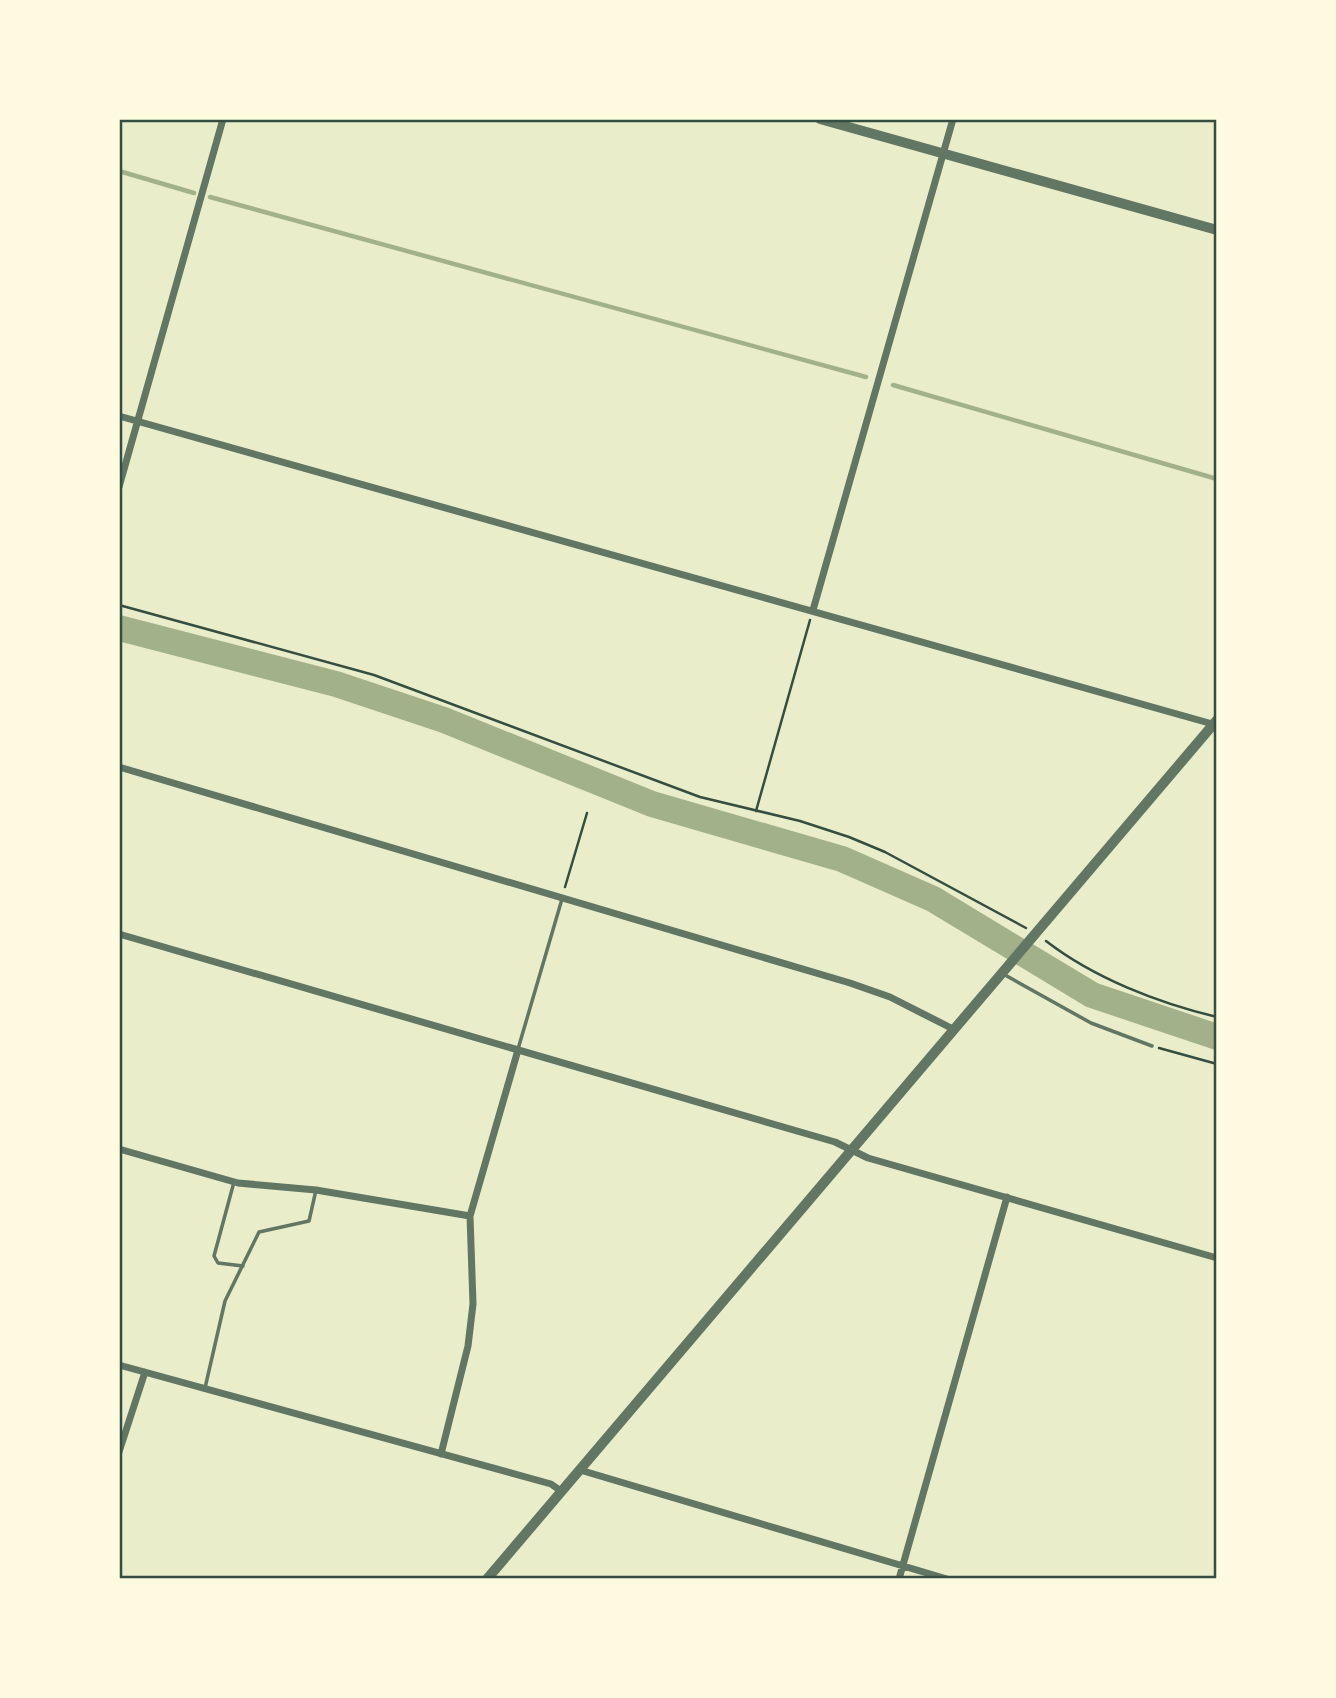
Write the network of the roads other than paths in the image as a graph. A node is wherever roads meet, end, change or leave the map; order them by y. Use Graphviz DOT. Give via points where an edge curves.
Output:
graph roads {
  1 [pos="223,119"];
  2 [pos="820,119"];
  3 [pos="953,119"];
  4 [pos="943,154"];
  5 [pos="1217,230"];
  6 [pos="119,416"];
  7 [pos="139,422"];
  8 [pos="119,487"];
  9 [pos="813,610"];
  10 [pos="1216,723"];
  11 [pos="119,767"];
  12 [pos="562,897"];
  13 [pos="119,934"];
  14 [pos="1004,972"];
  15 [pos="955,1030"];
  16 [pos="1152,1046"];
  17 [pos="518,1050"];
  18 [pos="119,1149"];
  19 [pos="852,1150"];
  20 [pos="233,1182"];
  21 [pos="316,1190"];
  22 [pos="1007,1197"];
  23 [pos="470,1216"];
  24 [pos="1217,1258"];
  25 [pos="243,1266"];
  26 [pos="119,1364"];
  27 [pos="145,1372"];
  28 [pos="205,1388"];
  29 [pos="119,1452"];
  30 [pos="441,1454"];
  31 [pos="580,1470"];
  32 [pos="561,1491"];
  33 [pos="902,1567"];
  34 [pos="487,1579"];
  35 [pos="900,1579"];
  36 [pos="947,1579"];
  1 -- 7 [label="street"];
  2 -- 4 [label="street"];
  3 -- 4 [label="street"];
  4 -- 5 [label="street"];
  4 -- 9 [label="street"];
  6 -- 7 [label="street"];
  7 -- 8 [label="street"];
  7 -- 9 [label="street"];
  9 -- 10 [label="street"];
  10 -- 14 [label="street"];
  11 -- 12 [label="street"];
  12 -- 15 [label="street" via="870,990"];
  12 -- 17 [label="lane"];
  13 -- 17 [label="street"];
  14 -- 15 [label="street"];
  14 -- 16 [label="lane" via="1091,1023"];
  15 -- 19 [label="street"];
  17 -- 19 [label="street"];
  17 -- 23 [label="street"];
  18 -- 20 [label="street"];
  19 -- 22 [label="street"];
  19 -- 31 [label="street"];
  20 -- 21 [label="street"];
  20 -- 25 [label="lane" via="214,1256 218,1263"];
  21 -- 23 [label="street"];
  21 -- 25 [label="lane" via="309,1221 259,1232"];
  22 -- 24 [label="street"];
  22 -- 33 [label="street"];
  23 -- 30 [label="street" via="473,1304 468,1346"];
  25 -- 28 [label="lane" via="225,1301"];
  26 -- 27 [label="street"];
  27 -- 28 [label="street"];
  27 -- 29 [label="street"];
  28 -- 30 [label="street"];
  30 -- 32 [label="street" via="551,1484"];
  31 -- 32 [label="street"];
  31 -- 33 [label="street"];
  32 -- 34 [label="street"];
  33 -- 35 [label="street"];
  33 -- 36 [label="street"];
}
